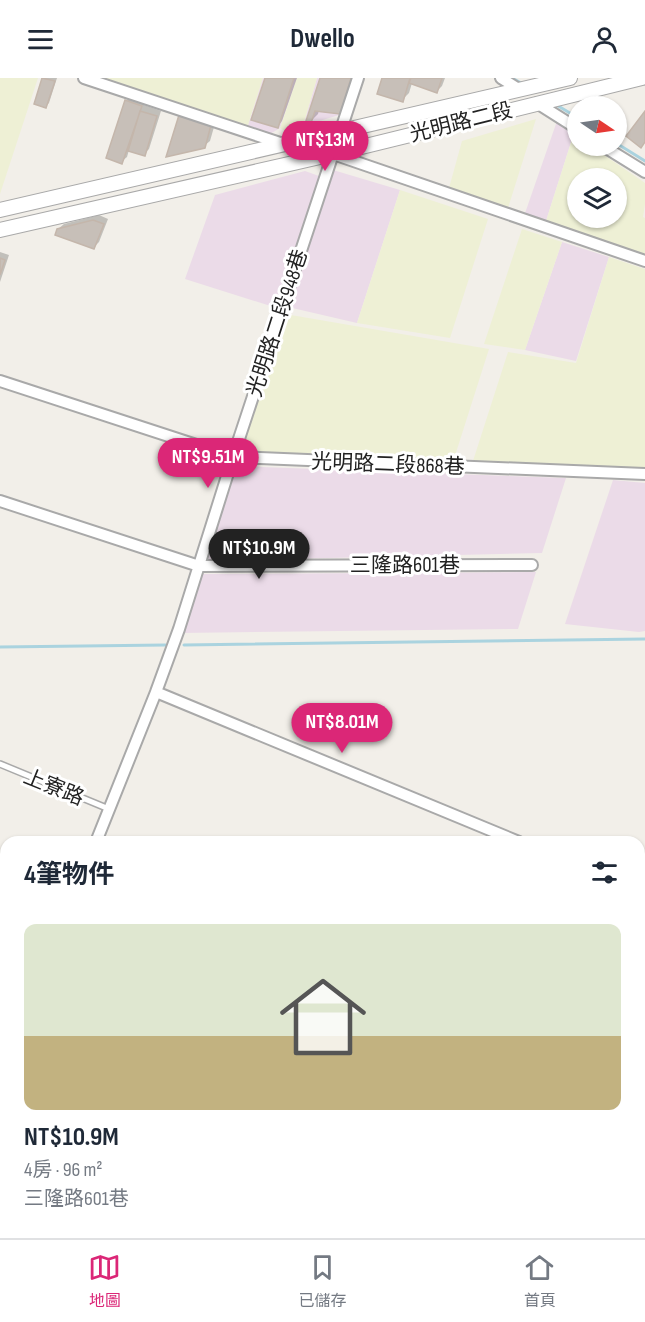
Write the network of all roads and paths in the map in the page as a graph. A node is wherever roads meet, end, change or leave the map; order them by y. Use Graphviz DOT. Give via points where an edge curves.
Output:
graph roads {
  1 [pos="84,78"];
  2 [pos="358,78"];
  3 [pos="501,78"];
  4 [pos="570,78"];
  5 [pos="642,78"];
  6 [pos="520,90"];
  7 [pos="537,103"];
  8 [pos="567,122"];
  9 [pos="337,143"];
  10 [pos="283,144"];
  11 [pos="619,156"];
  12 [pos="645,172"];
  13 [pos="0,210"];
  14 [pos="0,230"];
  15 [pos="645,261"];
  16 [pos="0,381"];
  17 [pos="233,457"];
  18 [pos="645,474"];
  19 [pos="0,501"];
  20 [pos="532,565"];
  21 [pos="198,566"];
  22 [pos="156,692"];
  23 [pos="0,765"];
  24 [pos="109,809"];
  25 [pos="98,836"];
  26 [pos="504,836"];
  1 -- 10 [label="street"];
  2 -- 9 [label="street, 光明路二段948巷"];
  3 -- 6 [label="street"];
  4 -- 6 [label="street, 光明路二段"];
  5 -- 7 [label="street, 光明路二段"];
  6 -- 9 [label="street, 光明路二段"];
  7 -- 8 [label="street"];
  7 -- 9 [label="street, 光明路二段"];
  9 -- 10 [label="street, 光明路二段"];
  9 -- 14 [label="street, 光明路二段"];
  9 -- 15 [label="street"];
  9 -- 17 [label="street, 光明路二段948巷"];
  10 -- 13 [label="street, 光明路二段"];
  11 -- 12 [label="street"];
  16 -- 17 [label="street, 光明路二段868巷"];
  17 -- 18 [label="street, 光明路二段868巷"];
  17 -- 21 [label="street, 光明路二段948巷"];
  19 -- 21 [label="street, 三隆路601巷"];
  20 -- 21 [label="street, 三隆路601巷"];
  21 -- 22 [label="street, 光明路二段948巷"];
  22 -- 24 [label="street, 光明路二段948巷"];
  22 -- 26 [label="street"];
  23 -- 24 [label="lane, 上寮路"];
  24 -- 25 [label="street, 光明路二段948巷"];
}
